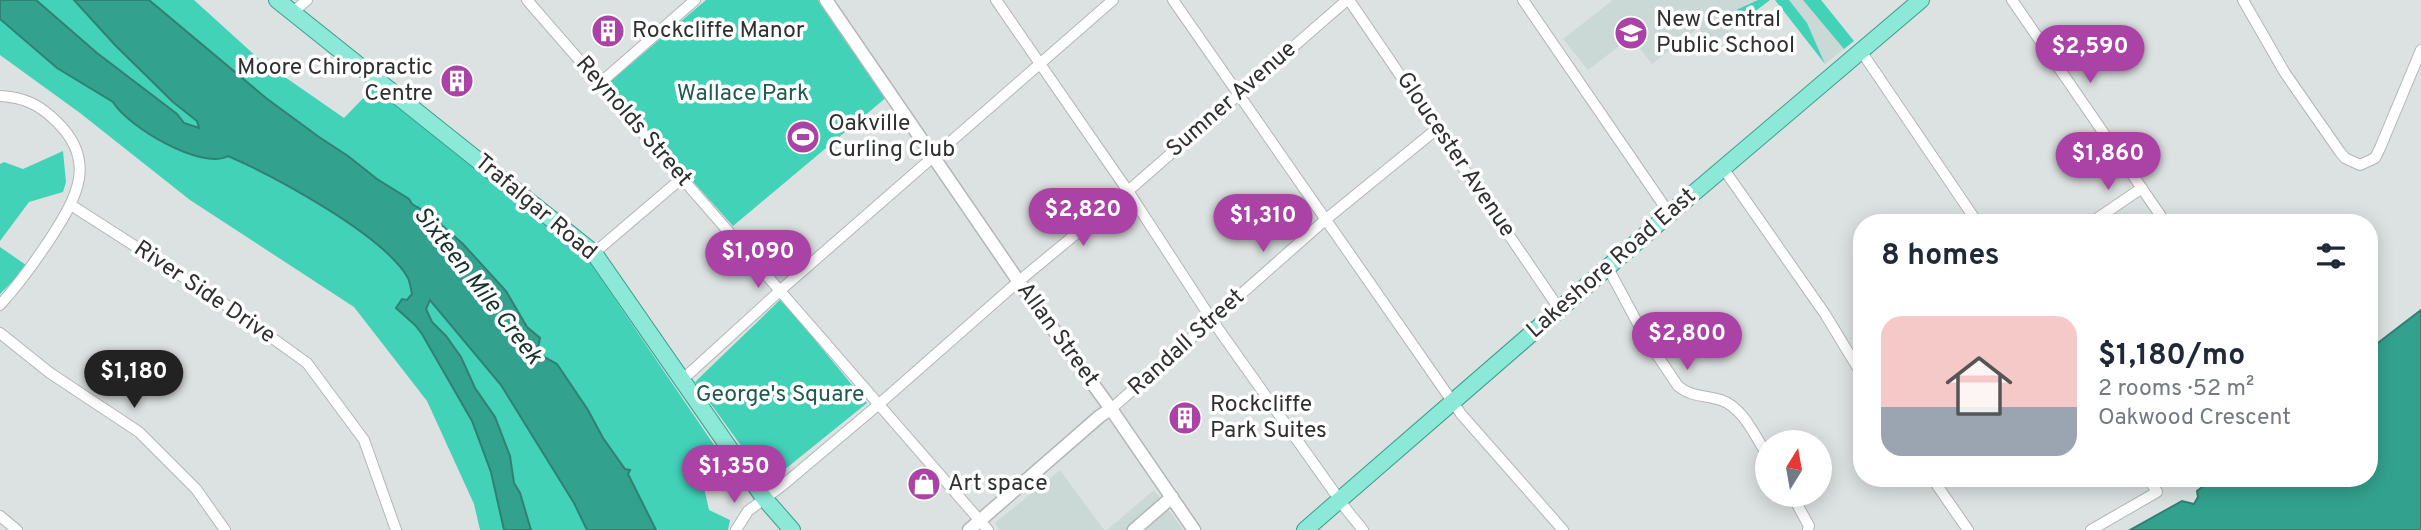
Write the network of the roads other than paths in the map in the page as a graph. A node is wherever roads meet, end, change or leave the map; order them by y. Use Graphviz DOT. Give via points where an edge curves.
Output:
graph roads {
  1 [pos="277,0"];
  2 [pos="307,0"];
  3 [pos="527,0"];
  4 [pos="695,0"];
  5 [pos="826,0"];
  6 [pos="996,0"];
  7 [pos="1114,0"];
  8 [pos="1173,0"];
  9 [pos="1348,0"];
  10 [pos="1522,0"];
  11 [pos="1921,0"];
  12 [pos="2012,0"];
  13 [pos="2243,0"];
  14 [pos="293,12"];
  15 [pos="2421,50"];
  16 [pos="1861,51"];
  17 [pos="1041,64"];
  18 [pos="599,84"];
  19 [pos="1238,94"];
  20 [pos="0,96"];
  21 [pos="1437,128"];
  22 [pos="933,157"];
  23 [pos="1723,168"];
  24 [pos="682,178"];
  25 [pos="2142,188"];
  26 [pos="1128,191"];
  27 [pos="71,205"];
  28 [pos="1669,213"];
  29 [pos="1972,214"];
  30 [pos="2104,214"];
  31 [pos="2160,214"];
  32 [pos="1325,220"];
  33 [pos="594,253"];
  34 [pos="1608,268"];
  35 [pos="1019,281"];
  36 [pos="779,291"];
  37 [pos="0,305"];
  38 [pos="1560,310"];
  39 [pos="1212,320"];
  40 [pos="0,333"];
  41 [pos="1853,359"];
  42 [pos="681,381"];
  43 [pos="1453,403"];
  44 [pos="878,405"];
  45 [pos="1111,409"];
  46 [pos="1755,437"];
  47 [pos="1939,487"];
  48 [pos="2154,487"];
  49 [pos="1172,497"];
  50 [pos="764,498"];
  51 [pos="1339,500"];
  52 [pos="1799,508"];
  53 [pos="0,516"];
  54 [pos="984,525"];
  55 [pos="18,530"];
  56 [pos="225,530"];
  57 [pos="396,530"];
  58 [pos="736,530"];
  59 [pos="792,530"];
  60 [pos="969,530"];
  61 [pos="1134,530"];
  62 [pos="1194,530"];
  63 [pos="1305,530"];
  64 [pos="1363,530"];
  65 [pos="1563,530"];
  66 [pos="1808,530"];
  67 [pos="1968,530"];
  68 [pos="2091,530"];
  1 -- 14 [label="main road, Trafalgar Road"];
  2 -- 14 [label="street"];
  3 -- 18 [label="street, Reynolds Street"];
  4 -- 18 [label="street"];
  5 -- 22 [label="street, Allan Street"];
  6 -- 17 [label="street"];
  7 -- 17 [label="street"];
  8 -- 19 [label="street"];
  9 -- 19 [label="street, Sumner Avenue"];
  9 -- 21 [label="street, Gloucester Avenue"];
  10 -- 28 [label="street"];
  11 -- 16 [label="main road, Lakeshore Road East"];
  12 -- 25 [label="street"];
  13 -- 15 [label="street" via="2285,73 2340,152 2360,165 2375,158"];
  14 -- 33 [label="main road, Trafalgar Road"];
  16 -- 23 [label="main road, Lakeshore Road East"];
  16 -- 29 [label="street"];
  17 -- 22 [label="street"];
  17 -- 26 [label="street"];
  18 -- 24 [label="street, Reynolds Street"];
  19 -- 26 [label="street, Sumner Avenue"];
  19 -- 32 [label="street"];
  20 -- 27 [label="street" via="17,97 43,108 65,130 78,153 80,177"];
  21 -- 32 [label="street, Randall Street"];
  21 -- 38 [label="street, Gloucester Avenue"];
  22 -- 35 [label="street, Allan Street"];
  22 -- 36 [label="street"];
  23 -- 28 [label="main road, Lakeshore Road East"];
  23 -- 41 [label="street"];
  24 -- 33 [label="street"];
  24 -- 36 [label="street, Reynolds Street"];
  25 -- 30 [label="street"];
  25 -- 31 [label="street"];
  26 -- 35 [label="street, Sumner Avenue"];
  26 -- 39 [label="street"];
  27 -- 37 [label="street" via="26,276"];
  27 -- 57 [label="street, River Side Drive" via="307,363 364,440"];
  28 -- 34 [label="main road, Lakeshore Road East"];
  32 -- 39 [label="street, Randall Street"];
  32 -- 43 [label="street"];
  33 -- 42 [label="main road, Trafalgar Road"];
  34 -- 38 [label="main road, Lakeshore Road East"];
  34 -- 46 [label="street" via="1678,386 1685,393 1736,409"];
  35 -- 44 [label="street, Sumner Avenue"];
  35 -- 45 [label="street, Allan Street"];
  36 -- 42 [label="street"];
  36 -- 44 [label="street, Reynolds Street"];
  38 -- 43 [label="main road, Lakeshore Road East"];
  39 -- 45 [label="street, Randall Street"];
  39 -- 51 [label="street"];
  40 -- 56 [label="street" via="50,373 139,432 196,489"];
  42 -- 50 [label="main road, Trafalgar Road"];
  43 -- 51 [label="main road, Lakeshore Road East"];
  43 -- 65 [label="street"];
  44 -- 50 [label="street, Sumner Avenue"];
  44 -- 54 [label="street, Reynolds Street"];
  45 -- 49 [label="street, Allan Street"];
  45 -- 54 [label="street, Randall Street"];
  47 -- 67 [label="street"];
  48 -- 68 [label="street" via="2157,492"];
  49 -- 61 [label="street"];
  49 -- 62 [label="street, Allan Street"];
  50 -- 58 [label="street, Sumner Avenue"];
  50 -- 59 [label="main road, Trafalgar Road"];
  51 -- 63 [label="main road, Lakeshore Road East"];
  51 -- 64 [label="street"];
  52 -- 66 [label="street"];
  53 -- 55 [label="street"];
  54 -- 60 [label="street, Randall Street"];
}
